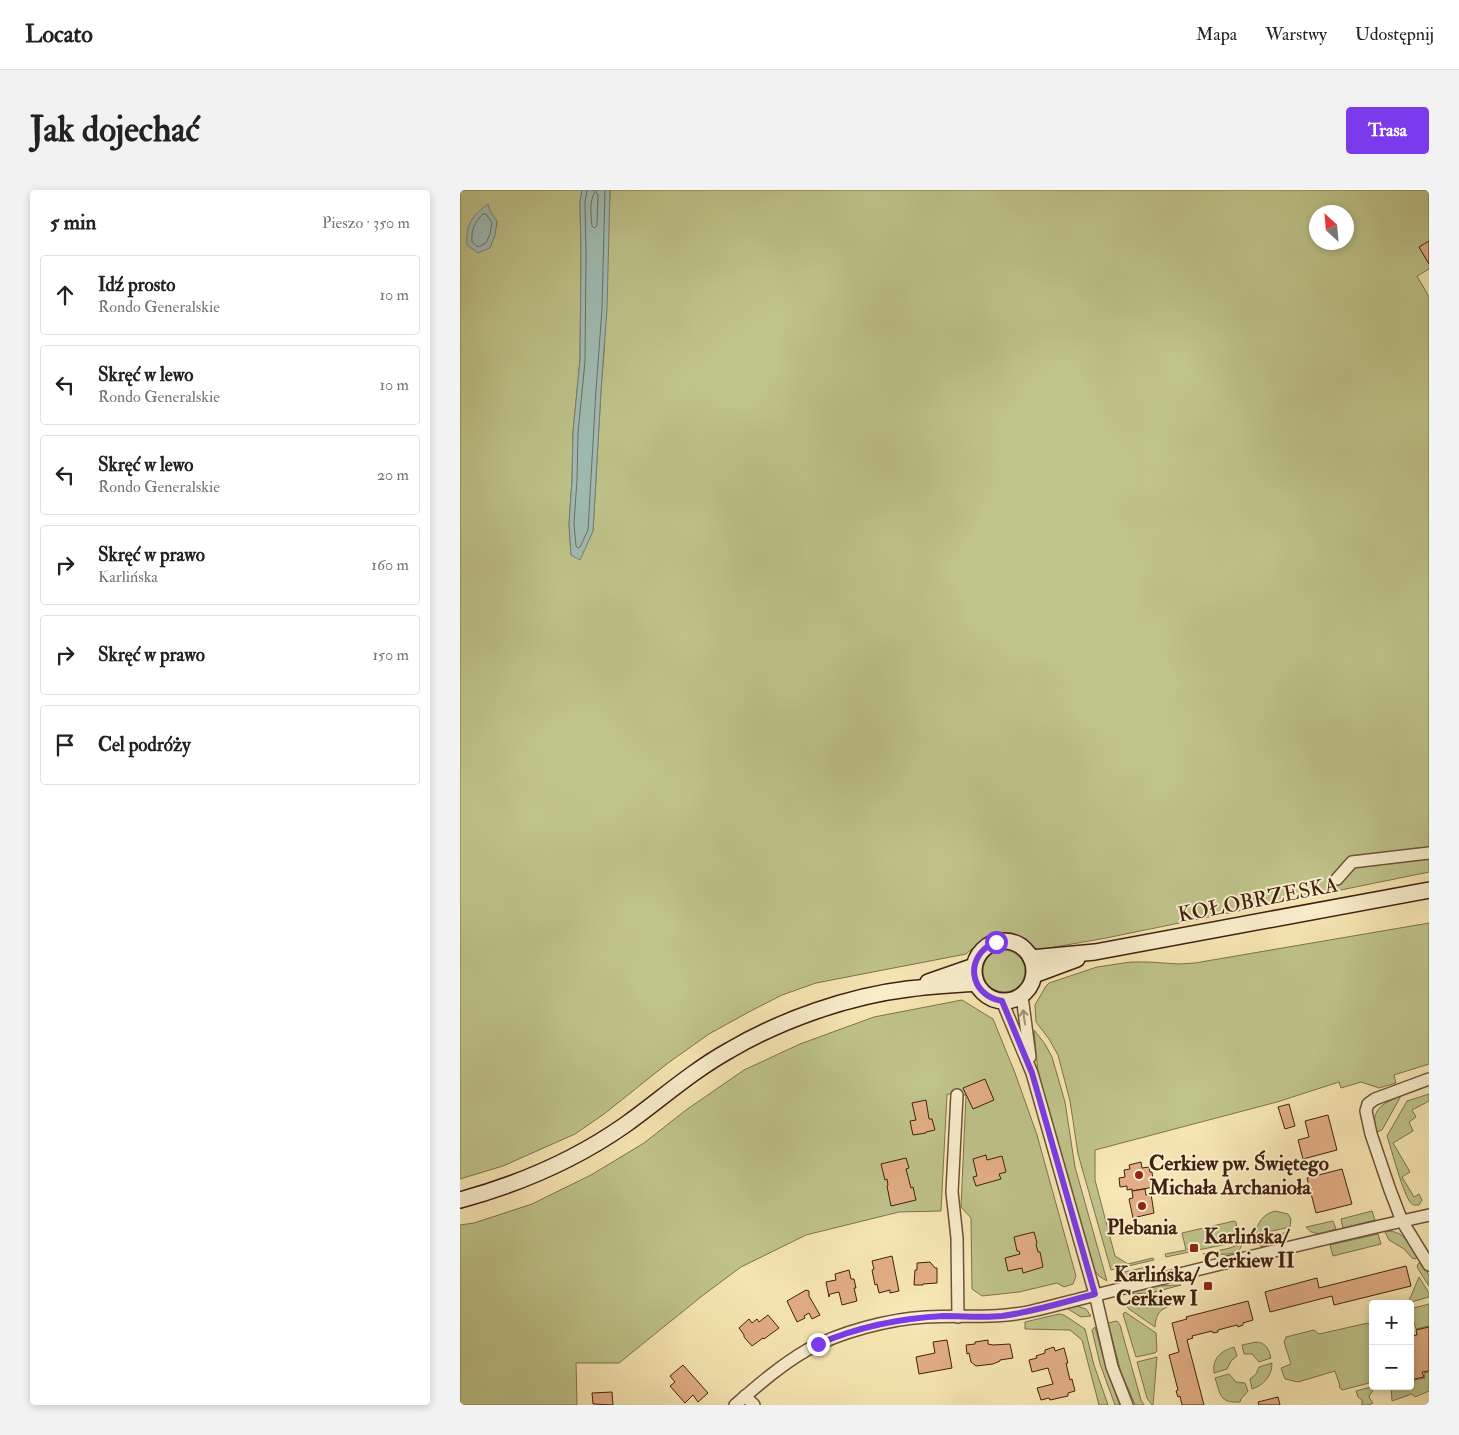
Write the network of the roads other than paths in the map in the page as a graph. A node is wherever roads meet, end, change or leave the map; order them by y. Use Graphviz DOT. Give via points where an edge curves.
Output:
graph roads {
  1 [pos="1429,853"];
  2 [pos="1337,879"];
  3 [pos="1429,890"];
  4 [pos="1096,952"];
  5 [pos="1031,958"];
  6 [pos="974,966"];
  7 [pos="1034,975"];
  8 [pos="976,983"];
  9 [pos="908,989"];
  10 [pos="1022,996"];
  11 [pos="1002,1001"];
  12 [pos="1032,1073"];
  13 [pos="1429,1079"];
  14 [pos="957,1095"];
  15 [pos="460,1200"];
  16 [pos="1429,1215"];
  17 [pos="1402,1221"];
  18 [pos="1429,1265"];
  19 [pos="1095,1294"];
  20 [pos="958,1317"];
  21 [pos="745,1396"];
  22 [pos="735,1405"];
  23 [pos="754,1405"];
  24 [pos="1127,1405"];
  1 -- 2 [label="street" via="1352,862"];
  3 -- 4 [label="main road, KOŁOBRZESKA"];
  4 -- 5 [label="main road, KOŁOBRZESKA"];
  4 -- 7 [label="main road, KOŁOBRZESKA"];
  5 -- 6 [label="main road" via="1020,945 996,942 982,951"];
  5 -- 7 [label="main road"];
  6 -- 8 [label="main road"];
  6 -- 9 [label="main road"];
  7 -- 10 [label="main road"];
  8 -- 9 [label="main road"];
  8 -- 11 [label="main road" via="990,998"];
  9 -- 15 [label="main road" via="840,1004 760,1034 702,1067 587,1149 536,1174"];
  10 -- 11 [label="main road"];
  12 -- 10 [label="street, one-way"];
  11 -- 12 [label="street"];
  12 -- 19 [label="street"];
  13 -- 17 [label="street" via="1379,1096 1368,1104 1366,1111"];
  14 -- 20 [label="street" via="952,1192 957,1238"];
  16 -- 17 [label="street"];
  17 -- 18 [label="street"];
  17 -- 19 [label="street"];
  19 -- 20 [label="street" via="1014,1314"];
  19 -- 24 [label="street" via="1112,1367"];
  20 -- 21 [label="street" via="925,1317 852,1331 797,1356"];
  21 -- 22 [label="street"];
  21 -- 23 [label="street"];
}
